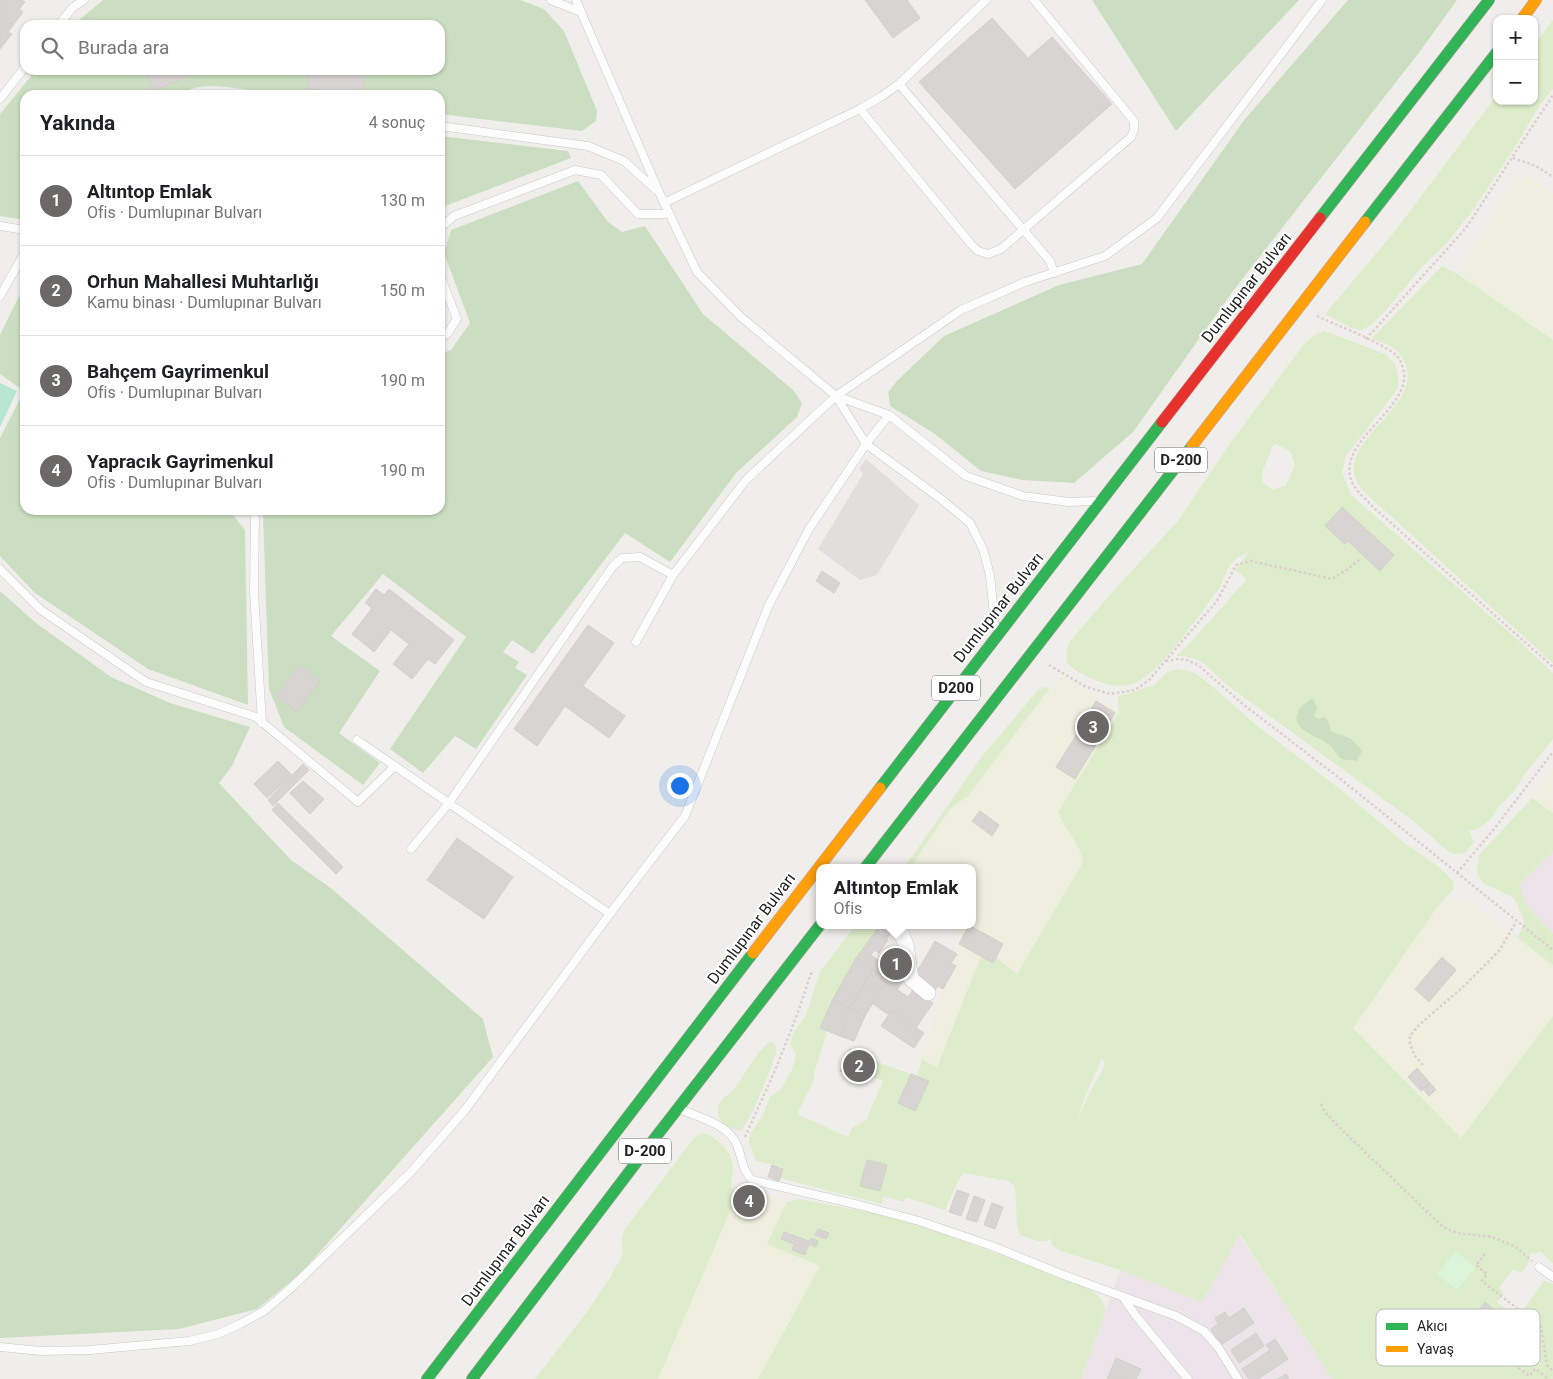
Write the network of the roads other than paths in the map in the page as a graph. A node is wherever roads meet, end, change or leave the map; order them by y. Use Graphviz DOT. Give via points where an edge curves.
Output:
graph roads {
  1 [pos="84,0"];
  2 [pos="551,0"];
  3 [pos="576,0"];
  4 [pos="986,0"];
  5 [pos="1034,0"];
  6 [pos="1322,0"];
  7 [pos="1489,0"];
  8 [pos="1536,0"];
  9 [pos="581,12"];
  10 [pos="1525,15"];
  11 [pos="63,20"];
  12 [pos="1493,57"];
  13 [pos="20,73"];
  14 [pos="898,84"];
  15 [pos="0,99"];
  16 [pos="860,109"];
  17 [pos="445,127"];
  18 [pos="659,192"];
  19 [pos="664,203"];
  20 [pos="669,214"];
  21 [pos="445,224"];
  22 [pos="0,226"];
  23 [pos="20,229"];
  24 [pos="1023,230"];
  25 [pos="20,261"];
  26 [pos="1054,272"];
  27 [pos="445,288"];
  28 [pos="0,296"];
  29 [pos="445,335"];
  30 [pos="836,396"];
  31 [pos="889,415"];
  32 [pos="866,444"];
  33 [pos="1102,501"];
  34 [pos="255,518"];
  35 [pos="0,569"];
  36 [pos="673,576"];
  37 [pos="996,636"];
  38 [pos="636,642"];
  39 [pos="262,723"];
  40 [pos="357,740"];
  41 [pos="395,766"];
  42 [pos="449,803"];
  43 [pos="411,849"];
  44 [pos="821,864"];
  45 [pos="868,864"];
  46 [pos="816,871"];
  47 [pos="610,914"];
  48 [pos="817,929"];
  49 [pos="900,929"];
  50 [pos="928,993"];
  51 [pos="678,1108"];
  52 [pos="1539,1267"];
  53 [pos="1553,1277"];
  54 [pos="1123,1296"];
  55 [pos="0,1347"];
  56 [pos="427,1379"];
  57 [pos="472,1379"];
  58 [pos="1188,1379"];
  59 [pos="1238,1379"];
  1 -- 11 [label="lane"];
  2 -- 9 [label="lane"];
  3 -- 9 [label="lane"];
  4 -- 14 [label="lane"];
  5 -- 24 [label="lane" via="1134,121 1134,130 1131,138"];
  6 -- 26 [label="lane" via="1158,218 1105,256"];
  7 -- 33 [label="highway, Dumlupınar Bulvarı / D200"];
  8 -- 10 [label="highway"];
  9 -- 18 [label="lane"];
  12 -- 45 [label="highway, D-200"];
  13 -- 15 [label="lane"];
  14 -- 16 [label="lane"];
  14 -- 24 [label="lane"];
  16 -- 19 [label="lane"];
  16 -- 24 [label="lane" via="978,251 988,254 1001,249"];
  17 -- 18 [label="lane" via="588,146 624,161"];
  18 -- 19 [label="lane"];
  19 -- 20 [label="lane"];
  20 -- 21 [label="lane" via="638,214 602,175 575,170 454,216"];
  20 -- 30 [label="lane" via="696,272 741,317"];
  22 -- 23 [label="lane"];
  24 -- 26 [label="lane" via="1050,261"];
  25 -- 28 [label="lane"];
  26 -- 30 [label="lane" via="961,310"];
  27 -- 29 [label="lane" via="457,319"];
  30 -- 31 [label="lane"];
  30 -- 32 [label="lane"];
  30 -- 36 [label="lane" via="746,480"];
  31 -- 32 [label="lane"];
  31 -- 33 [label="lane" via="966,476 1023,496 1069,502"];
  32 -- 37 [label="lane" via="970,523 983,549 990,576"];
  32 -- 47 [label="lane" via="809,529 768,607 685,816"];
  33 -- 37 [label="highway, Dumlupınar Bulvarı / D200"];
  34 -- 39 [label="lane" via="254,592"];
  35 -- 39 [label="lane" via="41,610 146,682 256,718"];
  36 -- 38 [label="lane"];
  36 -- 42 [label="lane" via="640,556 622,558 613,566"];
  37 -- 44 [label="highway, Dumlupınar Bulvarı / D200"];
  39 -- 41 [label="lane" via="358,802"];
  40 -- 41 [label="lane"];
  41 -- 42 [label="lane"];
  42 -- 43 [label="lane"];
  42 -- 47 [label="lane"];
  46 -- 56 [label="highway, Dumlupınar Bulvarı / D200"];
  47 -- 55 [label="lane" via="466,1110 411,1172 264,1311 218,1334 189,1341 90,1350"];
  48 -- 51 [label="highway, D-200"];
  49 -- 50 [label="street" via="906,945 911,979"];
  51 -- 54 [label="lane" via="731,1134 752,1180 919,1222"];
  51 -- 57 [label="highway, D-200"];
  52 -- 53 [label="lane"];
  54 -- 58 [label="lane"];
  54 -- 59 [label="lane" via="1176,1316 1204,1331"];
}
